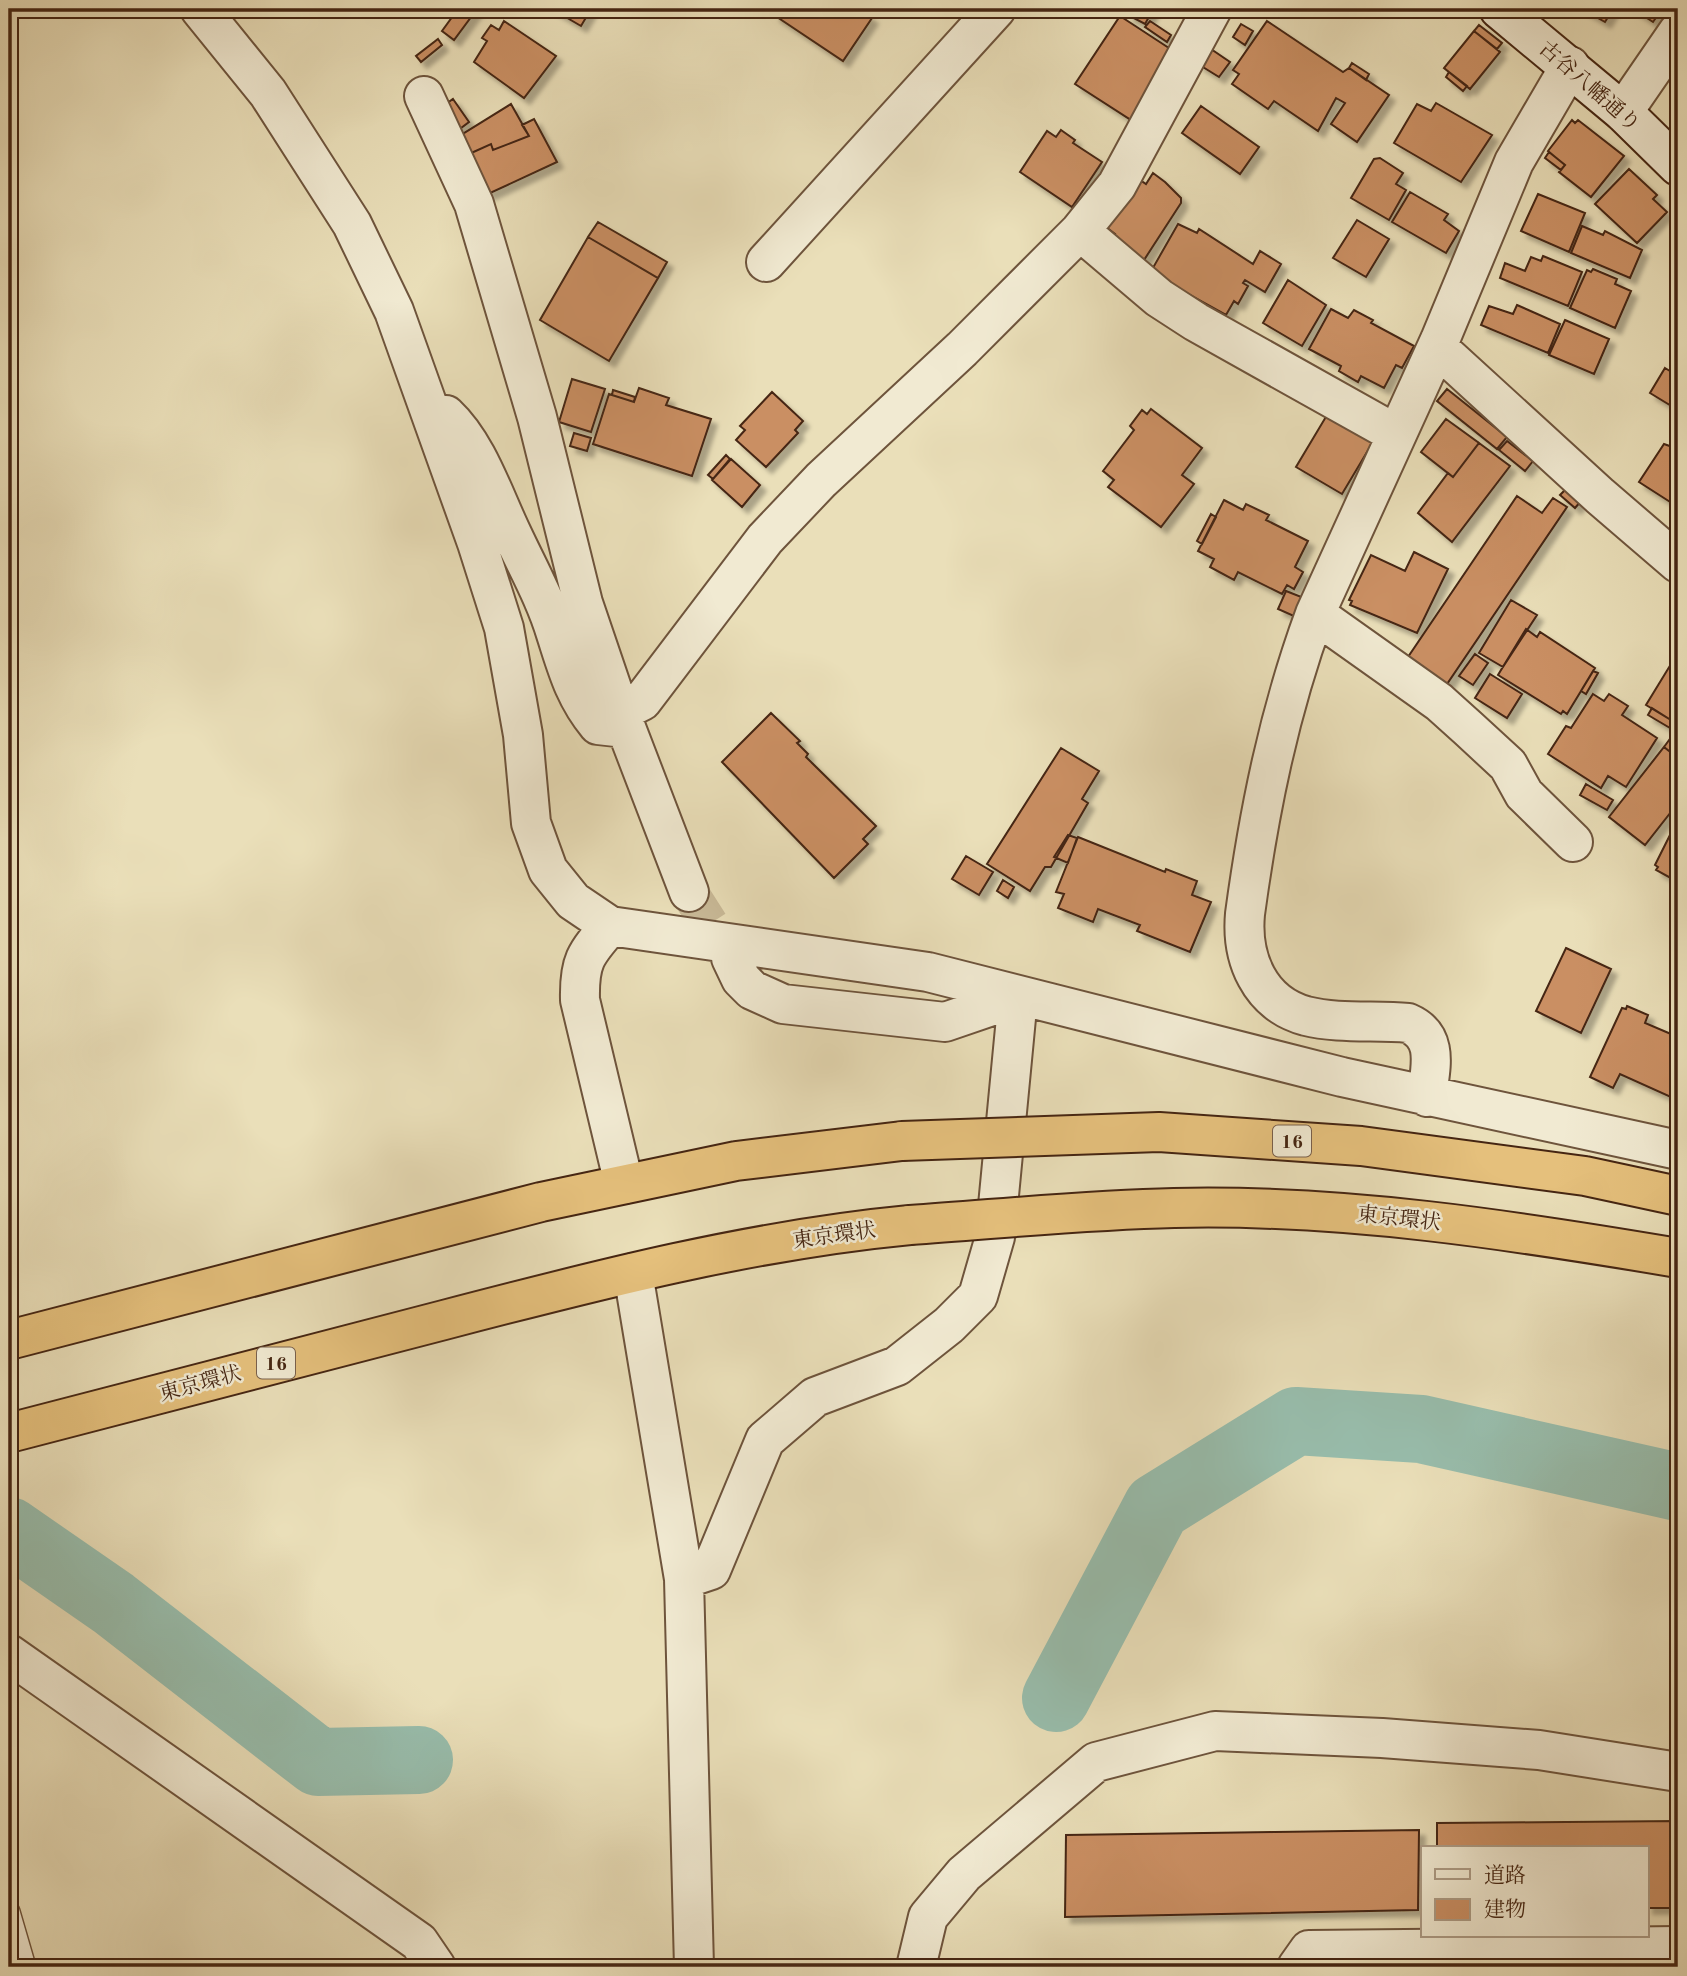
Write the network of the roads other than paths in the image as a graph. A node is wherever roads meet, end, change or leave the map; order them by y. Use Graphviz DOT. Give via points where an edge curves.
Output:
graph roads {
  1 [pos="200,9"];
  2 [pos="996,9"];
  3 [pos="1212,9"];
  4 [pos="1499,9"];
  5 [pos="1678,33"];
  6 [pos="1570,66"];
  7 [pos="424,96"];
  8 [pos="1623,112"];
  9 [pos="1678,166"];
  10 [pos="1080,231"];
  11 [pos="766,262"];
  12 [pos="1437,347"];
  13 [pos="424,394"];
  14 [pos="1396,434"];
  15 [pos="1678,563"];
  16 [pos="1315,614"];
  17 [pos="623,720"];
  18 [pos="1573,842"];
  19 [pos="689,892"];
  20 [pos="610,926"];
  21 [pos="731,958"];
  22 [pos="1018,998"];
  23 [pos="1427,1097"];
  24 [pos="1678,1149"];
  25 [pos="624,1184"];
  26 [pos="1678,1196"];
  27 [pos="1678,1258"];
  28 [pos="634,1273"];
  29 [pos="9,1340"];
  30 [pos="9,1433"];
  31 [pos="684,1579"];
  32 [pos="9,1654"];
  33 [pos="1678,1772"];
  34 [pos="9,1912"];
  35 [pos="1678,1946"];
  36 [pos="13,1947"];
  37 [pos="25,1967"];
  38 [pos="436,1967"];
  39 [pos="694,1967"];
  40 [pos="916,1967"];
  41 [pos="1297,1967"];
  1 -- 13 [label="street" via="268,93 352,224 394,311"];
  2 -- 11 [label="street"];
  3 -- 10 [label="street" via="1117,185"];
  4 -- 6 [label="street, 古谷八幡通り"];
  5 -- 8 [label="street"];
  6 -- 8 [label="street, 古谷八幡通り"];
  6 -- 12 [label="street" via="1514,162"];
  7 -- 17 [label="street" via="474,204 537,417 583,603"];
  8 -- 9 [label="street, 古谷八幡通り"];
  10 -- 14 [label="street" via="1187,316"];
  10 -- 17 [label="street" via="765,539"];
  12 -- 14 [label="street"];
  12 -- 15 [label="street"];
  13 -- 17 [label="street" via="456,425 479,463 547,608 563,663 582,705 598,724"];
  13 -- 20 [label="street" via="503,628 523,735 531,822 539,846 548,870 573,901"];
  14 -- 16 [label="street"];
  16 -- 18 [label="street" via="1469,729 1508,765 1524,794"];
  16 -- 23 [label="street" via="1283,709 1262,797 1245,914 1245,952 1264,989 1289,1009 1320,1018 1408,1023 1420,1028 1431,1047"];
  17 -- 19 [label="street"];
  20 -- 22 [label="street" via="928,972"];
  20 -- 25 [label="street" via="583,959 580,1000"];
  21 -- 22 [label="street" via="752,990 783,1004 945,1022"];
  22 -- 23 [label="street"];
  22 -- 31 [label="street" via="995,1237 978,1296 897,1366 815,1397 765,1440 712,1570"];
  23 -- 24 [label="street"];
  25 -- 26 [label="highway, 16, bridge" via="736,1161 902,1141 1158,1132 1347,1145 1585,1176"];
  25 -- 29 [label="highway, 16"];
  27 -- 28 [label="highway, 東京環状 / 16, bridge" via="1544,1235 1356,1213 1174,1208 844,1231"];
  28 -- 30 [label="highway, 東京環状 / 16"];
  28 -- 31 [label="street"];
  31 -- 39 [label="street"];
  32 -- 38 [label="street" via="419,1942"];
  33 -- 40 [label="street" via="1539,1750 1215,1731 1096,1762 964,1874 928,1917"];
  34 -- 36 [label="lane"];
  35 -- 41 [label="street" via="1309,1950"];
  36 -- 37 [label="lane"];
}
